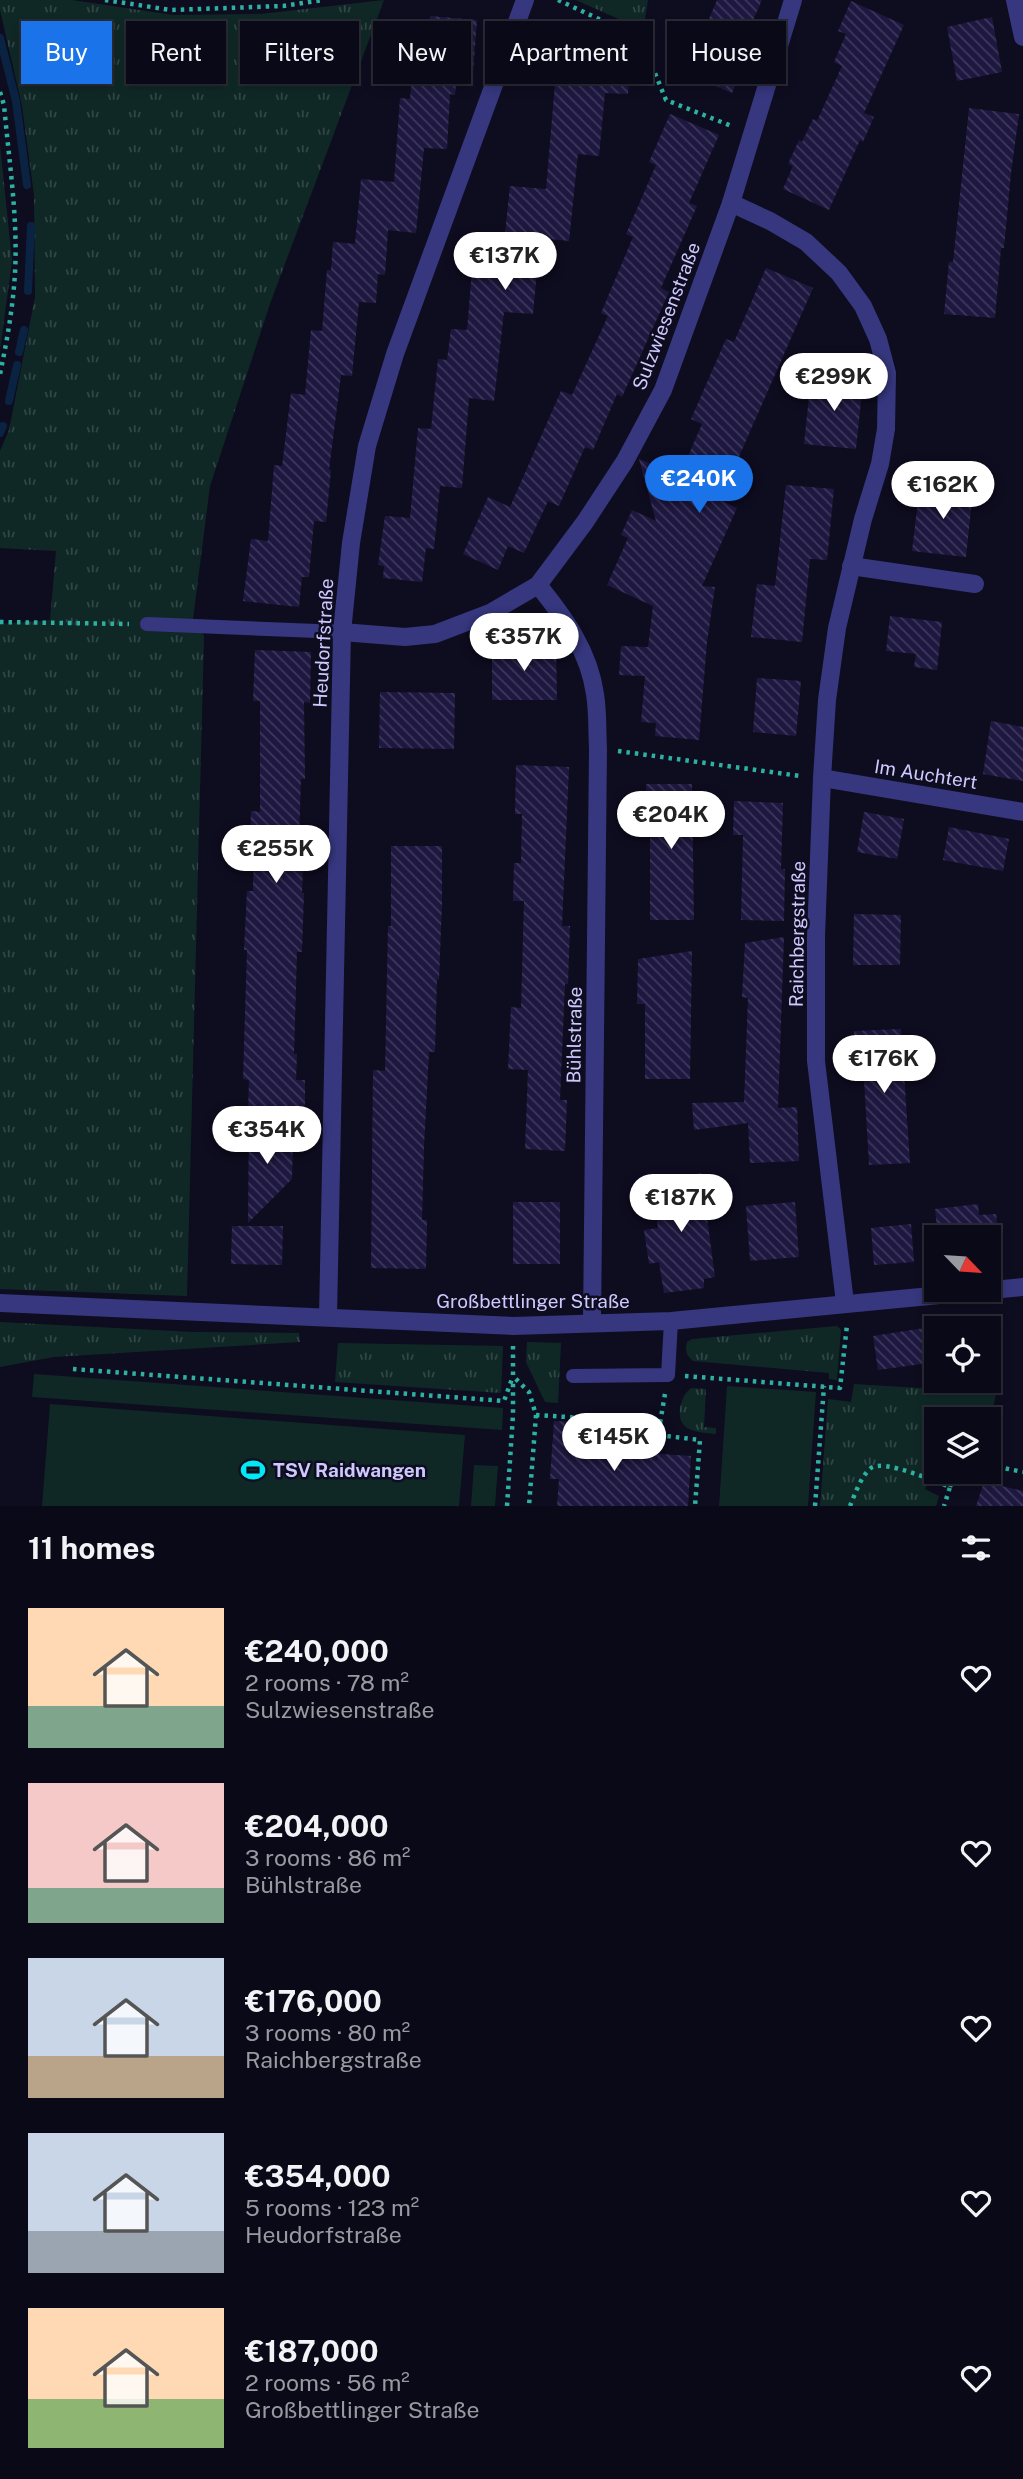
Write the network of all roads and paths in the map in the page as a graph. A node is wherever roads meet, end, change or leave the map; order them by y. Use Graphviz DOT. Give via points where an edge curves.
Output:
graph roads {
  1 [pos="105,0"];
  2 [pos="323,0"];
  3 [pos="525,0"];
  4 [pos="558,0"];
  5 [pos="793,0"];
  6 [pos="1015,0"];
  7 [pos="1023,37"];
  8 [pos="0,92"];
  9 [pos="753,134"];
  10 [pos="731,203"];
  11 [pos="0,374"];
  12 [pos="851,566"];
  13 [pos="538,584"];
  14 [pos="975,584"];
  15 [pos="0,622"];
  16 [pos="147,624"];
  17 [pos="342,632"];
  18 [pos="598,748"];
  19 [pos="822,778"];
  20 [pos="1023,812"];
  21 [pos="1023,1287"];
  22 [pos="0,1303"];
  23 [pos="847,1303"];
  24 [pos="328,1316"];
  25 [pos="671,1321"];
  26 [pos="593,1323"];
  27 [pos="513,1326"];
  28 [pos="73,1369"];
  29 [pos="668,1375"];
  30 [pos="513,1376"];
  31 [pos="573,1376"];
  32 [pos="824,1386"];
  33 [pos="536,1415"];
  34 [pos="658,1435"];
  35 [pos="1001,1467"];
  36 [pos="1023,1472"];
  37 [pos="951,1484"];
  38 [pos="950,1487"];
  39 [pos="507,1506"];
  40 [pos="529,1506"];
  41 [pos="695,1506"];
  42 [pos="815,1506"];
  43 [pos="850,1506"];
  44 [pos="944,1506"];
  1 -- 2 [label="path" via="171,10"];
  3 -- 17 [label="street, Heudorfstraße" via="366,446"];
  4 -- 9 [label="path" via="643,44 666,100"];
  5 -- 9 [label="street, Sulzwiesenstraße"];
  6 -- 7 [label="street"];
  8 -- 11 [label="path" via="16,228 11,320"];
  9 -- 10 [label="street, Sulzwiesenstraße"];
  10 -- 12 [label="street, Raichbergstraße" via="806,242 831,265 863,306 878,339 887,373 886,429"];
  10 -- 13 [label="street, Sulzwiesenstraße" via="663,390 625,461"];
  12 -- 14 [label="street"];
  12 -- 19 [label="street, Raichbergstraße" via="835,640"];
  13 -- 17 [label="street, Sulzwiesenstraße" via="490,613 435,634 405,637"];
  13 -- 18 [label="street, Bühlstraße" via="564,616 583,652 595,693"];
  15 -- 16 [label="path"];
  16 -- 17 [label="lane"];
  17 -- 24 [label="street, Heudorfstraße"];
  18 -- 19 [label="path"];
  18 -- 26 [label="street, Bühlstraße"];
  19 -- 20 [label="street, Im Auchtert"];
  19 -- 23 [label="street, Raichbergstraße" via="816,1061"];
  21 -- 23 [label="street, Großbettlinger Straße"];
  22 -- 24 [label="street, Großbettlinger Straße"];
  23 -- 25 [label="street, Großbettlinger Straße"];
  23 -- 32 [label="path" via="840,1388"];
  24 -- 27 [label="street, Großbettlinger Straße"];
  25 -- 26 [label="street, Großbettlinger Straße"];
  25 -- 29 [label="lane"];
  26 -- 27 [label="street, Großbettlinger Straße"];
  27 -- 30 [label="path"];
  28 -- 30 [label="path" via="504,1401"];
  29 -- 31 [label="lane"];
  29 -- 32 [label="path"];
  29 -- 34 [label="path"];
  30 -- 33 [label="path" via="528,1392"];
  30 -- 39 [label="path"];
  32 -- 42 [label="path"];
  33 -- 34 [label="path" via="598,1419 597,1431"];
  33 -- 40 [label="path"];
  34 -- 41 [label="path" via="700,1440"];
  35 -- 36 [label="path"];
  37 -- 38 [label="path"];
  38 -- 43 [label="path" via="878,1465 870,1469"];
  38 -- 44 [label="path"];
}
